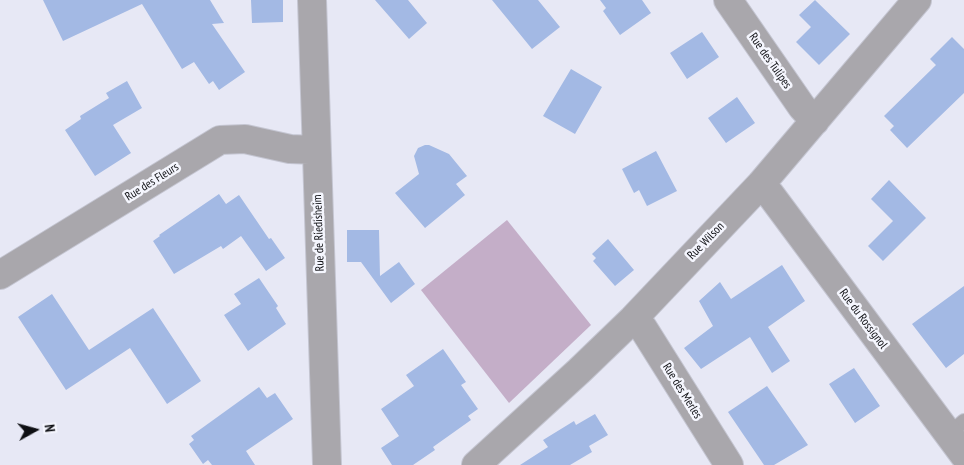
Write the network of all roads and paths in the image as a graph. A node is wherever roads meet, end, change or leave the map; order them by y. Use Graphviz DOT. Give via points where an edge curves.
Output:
graph roads {
  1 [pos="312,0"];
  2 [pos="728,0"];
  3 [pos="917,0"];
  4 [pos="815,120"];
  5 [pos="316,150"];
  6 [pos="761,184"];
  7 [pos="0,275"];
  8 [pos="633,319"];
  9 [pos="959,437"];
  10 [pos="327,465"];
  11 [pos="476,465"];
  12 [pos="729,465"];
  1 -- 5 [label="street, Rue de Riedisheim"];
  2 -- 4 [label="street, Rue des Tulipes" via="802,107"];
  3 -- 4 [label="street, Rue Wilson"];
  4 -- 6 [label="street, Rue Wilson"];
  5 -- 7 [label="street, Rue des Fleurs" via="290,149 245,139 220,140"];
  5 -- 10 [label="street, Rue de Riedisheim"];
  6 -- 8 [label="street, Rue Wilson"];
  6 -- 9 [label="street, Rue du Rossignol"];
  8 -- 11 [label="street, Rue Wilson"];
  8 -- 12 [label="street, Rue des Merles" via="643,328"];
}
